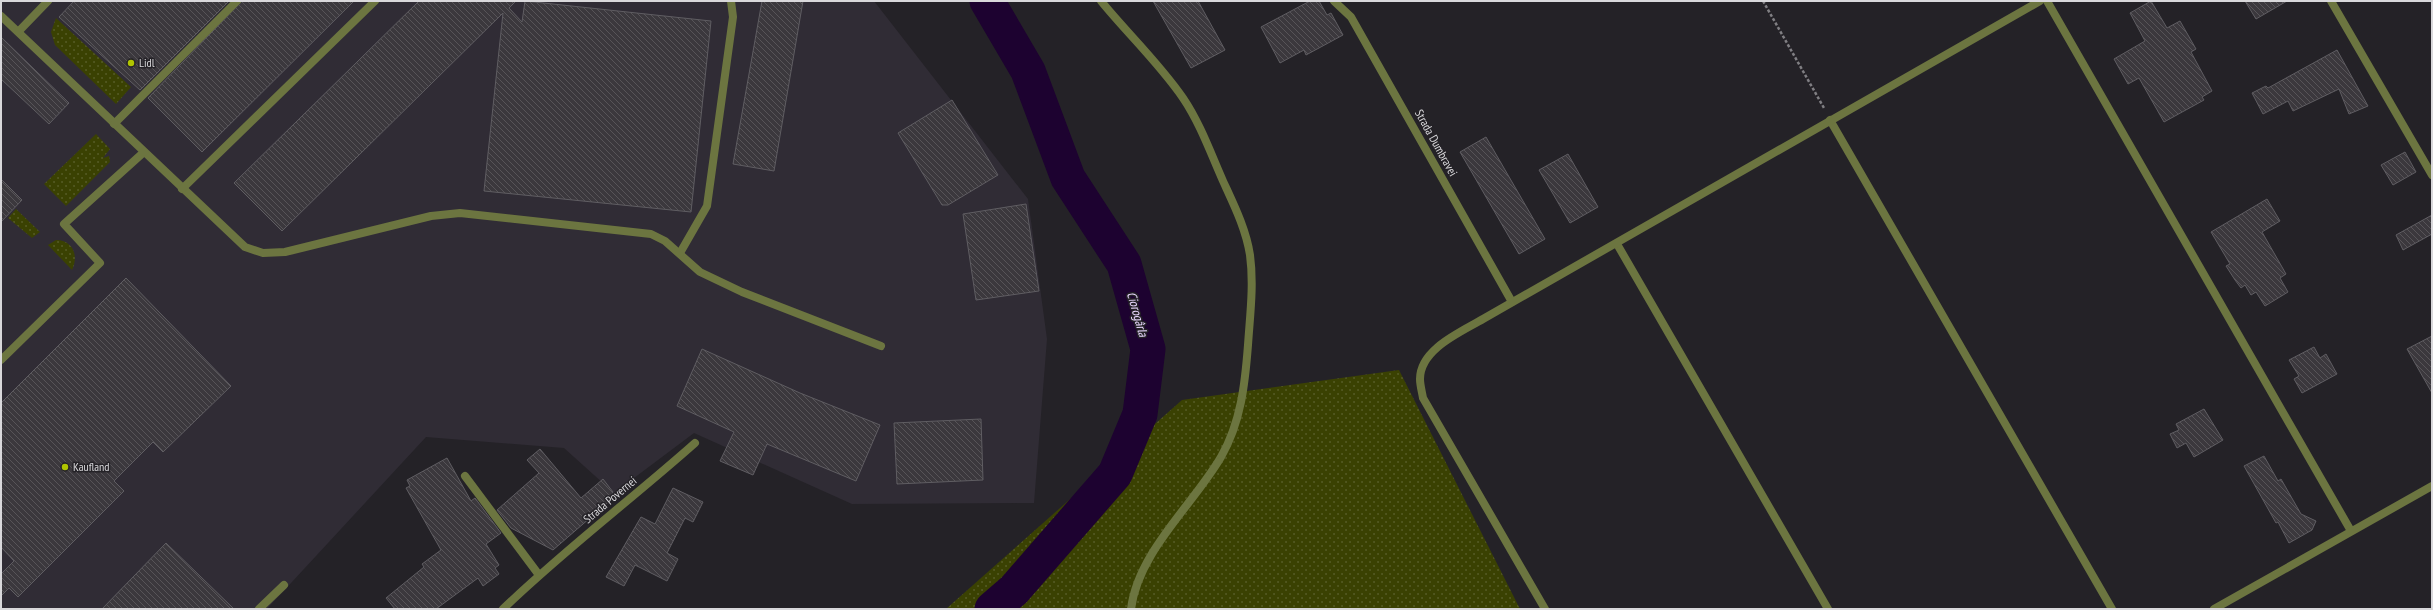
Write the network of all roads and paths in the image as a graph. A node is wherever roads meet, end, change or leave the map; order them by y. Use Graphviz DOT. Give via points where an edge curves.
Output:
graph roads {
  1 [pos="48,1"];
  2 [pos="237,1"];
  3 [pos="375,1"];
  4 [pos="731,1"];
  5 [pos="1100,1"];
  6 [pos="1334,1"];
  7 [pos="1763,1"];
  8 [pos="2040,1"];
  9 [pos="2047,1"];
  10 [pos="2331,1"];
  11 [pos="1,16"];
  12 [pos="19,32"];
  13 [pos="1830,120"];
  14 [pos="114,124"];
  15 [pos="144,152"];
  16 [pos="2432,175"];
  17 [pos="182,188"];
  18 [pos="1617,244"];
  19 [pos="680,253"];
  20 [pos="1512,302"];
  21 [pos="881,346"];
  22 [pos="1,360"];
  23 [pos="695,443"];
  24 [pos="466,476"];
  25 [pos="2432,486"];
  26 [pos="2351,531"];
  27 [pos="539,574"];
  28 [pos="284,585"];
  29 [pos="259,609"];
  30 [pos="503,609"];
  31 [pos="1131,609"];
  32 [pos="1545,609"];
  33 [pos="1828,609"];
  34 [pos="2112,609"];
  35 [pos="2214,609"];
  1 -- 12 [label="street"];
  2 -- 14 [label="street"];
  3 -- 17 [label="street"];
  4 -- 19 [label="street" via="733,17 707,206"];
  5 -- 31 [label="street" via="1165,76 1195,119 1244,230 1253,281 1245,380 1239,416 1233,433 1211,474 1146,564 1132,594"];
  6 -- 20 [label="street, Strada Dumbravei" via="1351,17"];
  7 -- 13 [label="path"];
  8 -- 13 [label="street"];
  9 -- 26 [label="street"];
  10 -- 16 [label="street"];
  11 -- 12 [label="street"];
  12 -- 14 [label="street"];
  13 -- 18 [label="street"];
  13 -- 34 [label="street"];
  14 -- 15 [label="street"];
  15 -- 17 [label="street"];
  15 -- 22 [label="street" via="64,224 100,263"];
  17 -- 19 [label="street" via="245,248 263,253 285,252 431,216 460,213 651,234"];
  18 -- 20 [label="street"];
  18 -- 33 [label="street"];
  19 -- 21 [label="street" via="700,272 742,292"];
  20 -- 32 [label="street" via="1438,347 1427,358 1420,379 1423,398"];
  23 -- 27 [label="street, Strada Povernei"];
  24 -- 27 [label="street"];
  25 -- 26 [label="street"];
  26 -- 35 [label="street"];
  27 -- 30 [label="street, Strada Povernei"];
  28 -- 29 [label="street"];
}
